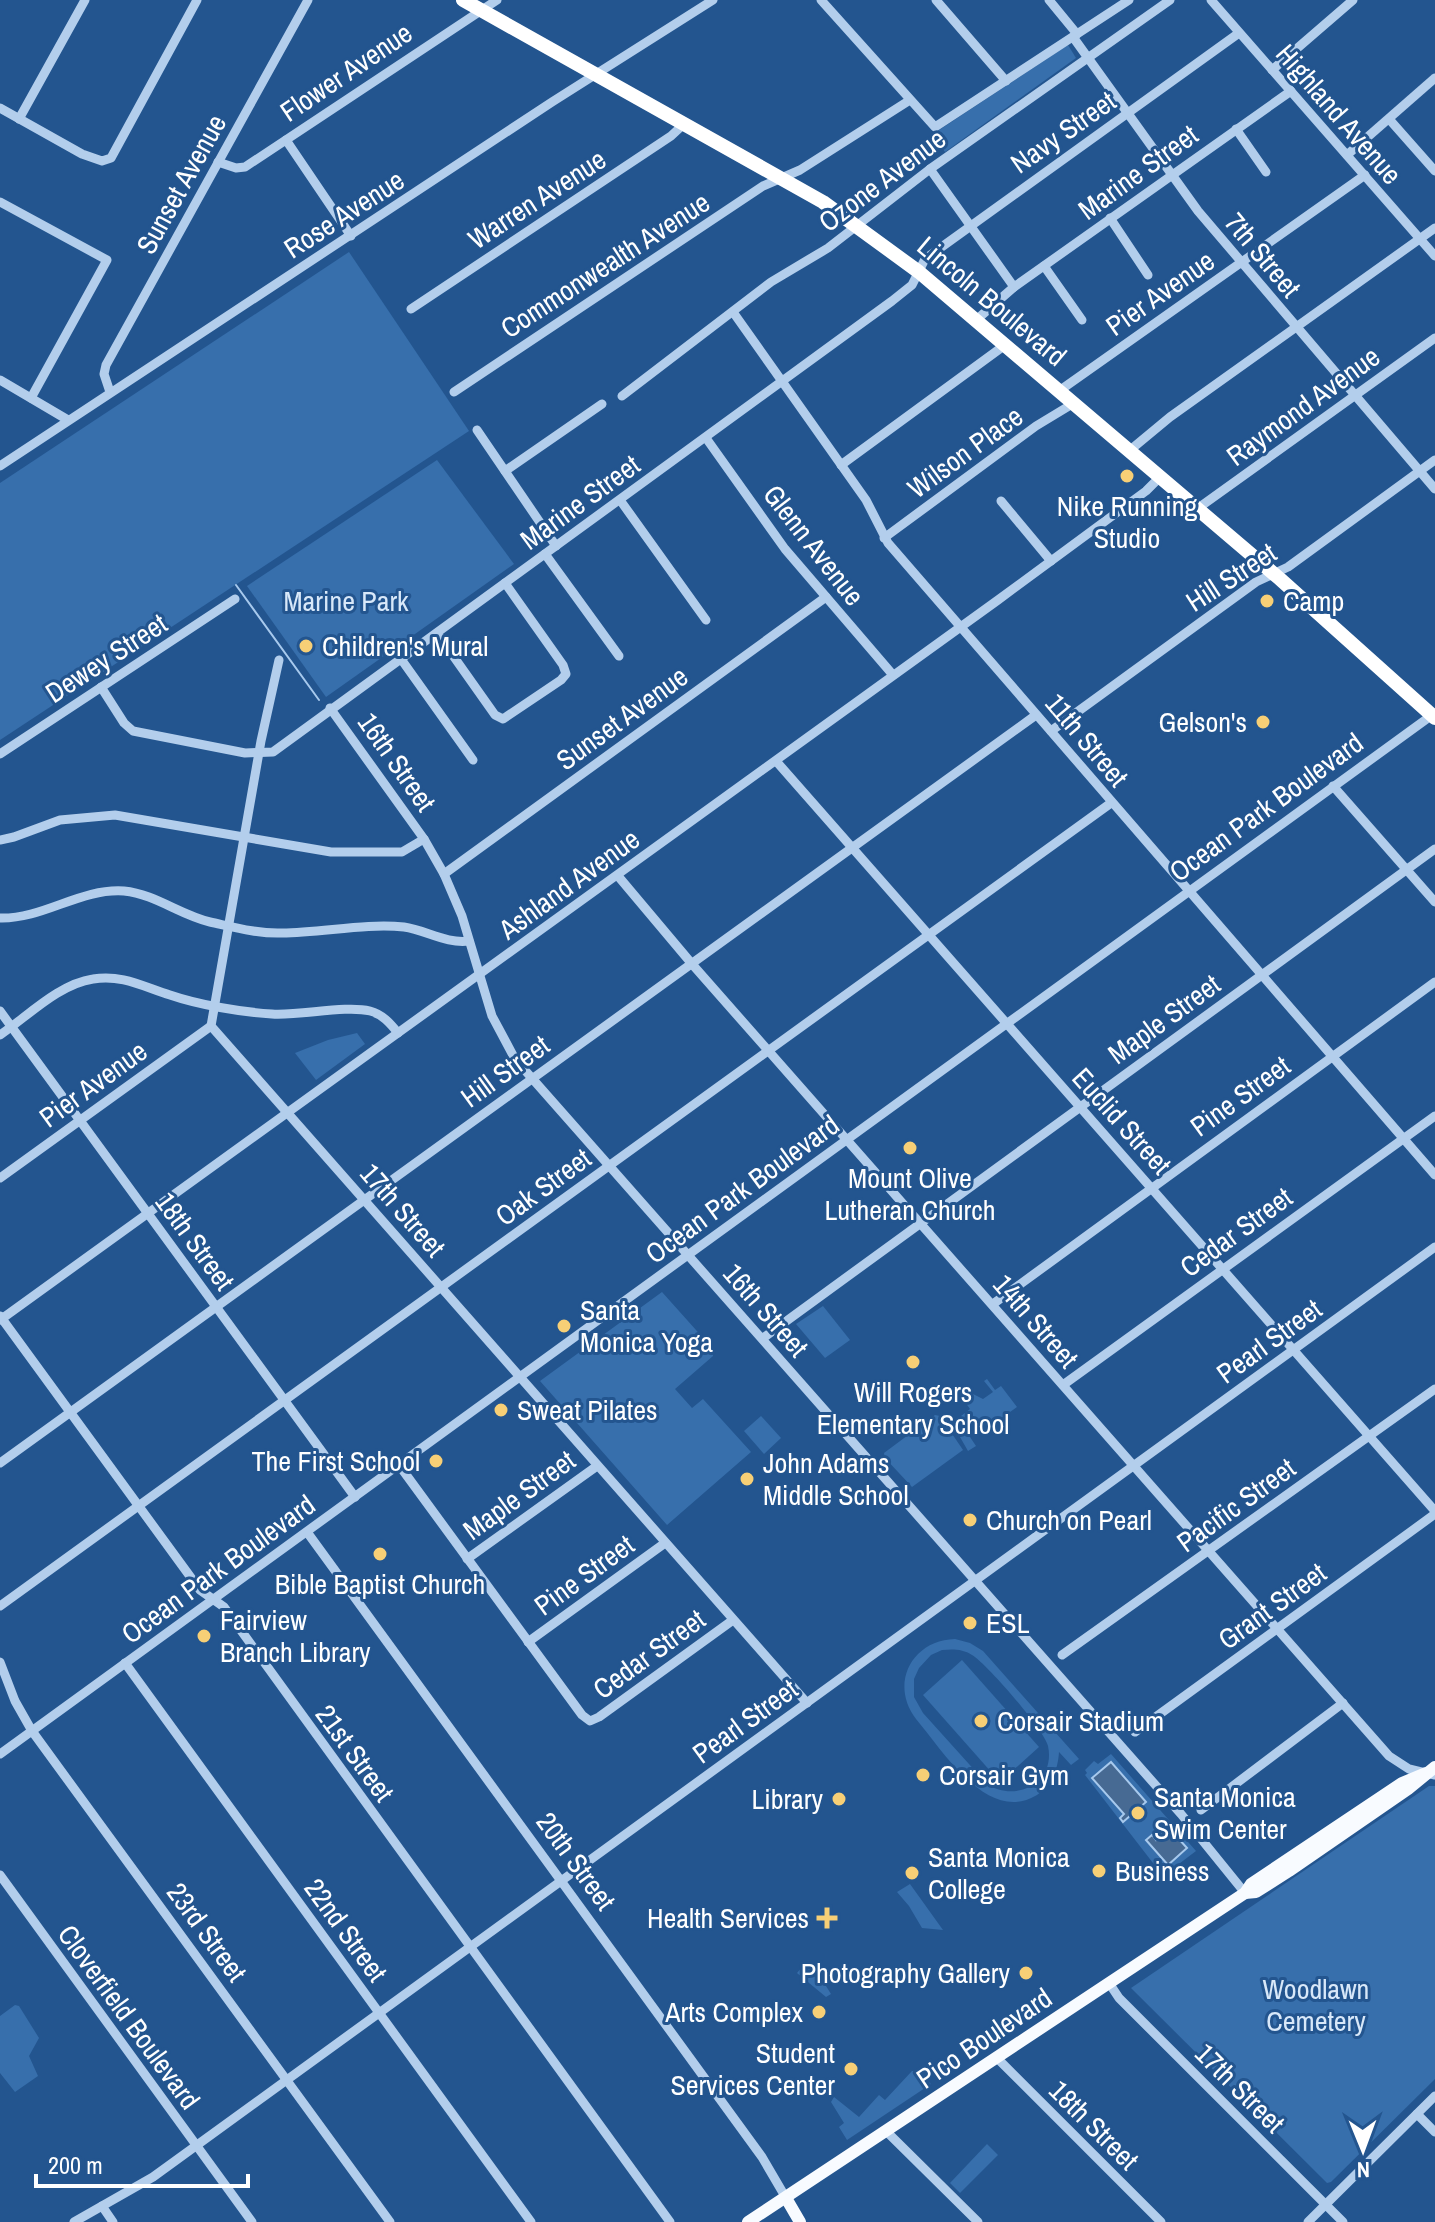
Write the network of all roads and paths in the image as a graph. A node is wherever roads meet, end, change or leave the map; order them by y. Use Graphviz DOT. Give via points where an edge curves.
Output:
graph roads {
  1 [pos="85,0"];
  2 [pos="197,0"];
  3 [pos="308,0"];
  4 [pos="463,0"];
  5 [pos="497,0"];
  6 [pos="713,0"];
  7 [pos="821,0"];
  8 [pos="936,0"];
  9 [pos="1049,0"];
  10 [pos="1129,0"];
  11 [pos="1170,0"];
  12 [pos="1211,0"];
  13 [pos="1347,2"];
  14 [pos="480,10"];
  15 [pos="1239,33"];
  16 [pos="1075,35"];
  17 [pos="1089,58"];
  18 [pos="1272,70"];
  19 [pos="597,74"];
  20 [pos="1435,78"];
  21 [pos="1006,81"];
  22 [pos="1291,91"];
  23 [pos="910,100"];
  24 [pos="0,108"];
  25 [pos="1128,113"];
  26 [pos="19,119"];
  27 [pos="1389,119"];
  28 [pos="685,123"];
  29 [pos="1236,129"];
  30 [pos="286,140"];
  31 [pos="1347,155"];
  32 [pos="218,162"];
  33 [pos="930,169"];
  34 [pos="1435,171"];
  35 [pos="1266,172"];
  36 [pos="1173,174"];
  37 [pos="1365,175"];
  38 [pos="781,177"];
  39 [pos="0,202"];
  40 [pos="1110,218"];
  41 [pos="856,225"];
  42 [pos="970,225"];
  43 [pos="1435,228"];
  44 [pos="351,236"];
  45 [pos="1421,240"];
  46 [pos="1435,256"];
  47 [pos="1240,263"];
  48 [pos="1044,266"];
  49 [pos="919,272"];
  50 [pos="1148,275"];
  51 [pos="1014,287"];
  52 [pos="411,309"];
  53 [pos="733,312"];
  54 [pos="1082,320"];
  55 [pos="975,321"];
  56 [pos="1297,328"];
  57 [pos="1435,338"];
  58 [pos="1005,345"];
  59 [pos="0,380"];
  60 [pos="782,381"];
  61 [pos="1059,391"];
  62 [pos="110,392"];
  63 [pos="454,392"];
  64 [pos="622,396"];
  65 [pos="1353,396"];
  66 [pos="31,398"];
  67 [pos="1074,403"];
  68 [pos="602,404"];
  69 [pos="68,420"];
  70 [pos="477,430"];
  71 [pos="706,438"];
  72 [pos="1129,451"];
  73 [pos="1435,460"];
  74 [pos="841,465"];
  75 [pos="0,466"];
  76 [pos="505,471"];
  77 [pos="1420,471"];
  78 [pos="1160,477"];
  79 [pos="1435,489"];
  80 [pos="620,500"];
  81 [pos="1001,501"];
  82 [pos="1197,509"];
  83 [pos="884,538"];
  84 [pos="556,546"];
  85 [pos="545,554"];
  86 [pos="1051,561"];
  87 [pos="1273,573"];
  88 [pos="505,583"];
  89 [pos="826,597"];
  90 [pos="235,599"];
  91 [pos="706,620"];
  92 [pos="960,627"];
  93 [pos="437,633"];
  94 [pos="619,656"];
  95 [pos="401,659"];
  96 [pos="279,660"];
  97 [pos="893,675"];
  98 [pos="101,687"];
  99 [pos="330,708"];
  100 [pos="1036,715"];
  101 [pos="1434,715"];
  102 [pos="1051,731"];
  103 [pos="0,754"];
  104 [pos="259,754"];
  105 [pos="473,760"];
  106 [pos="776,761"];
  107 [pos="1333,786"];
  108 [pos="1111,803"];
  109 [pos="245,837"];
  110 [pos="424,839"];
  111 [pos="0,840"];
  112 [pos="853,848"];
  113 [pos="1435,849"];
  114 [pos="1407,870"];
  115 [pos="444,874"];
  116 [pos="618,876"];
  117 [pos="1187,891"];
  118 [pos="1435,902"];
  119 [pos="0,918"];
  120 [pos="229,926"];
  121 [pos="930,935"];
  122 [pos="469,941"];
  123 [pos="692,964"];
  124 [pos="479,974"];
  125 [pos="1261,976"];
  126 [pos="1435,982"];
  127 [pos="214,1005"];
  128 [pos="0,1011"];
  129 [pos="1007,1024"];
  130 [pos="211,1026"];
  131 [pos="13,1027"];
  132 [pos="398,1033"];
  133 [pos="0,1035"];
  134 [pos="770,1051"];
  135 [pos="1331,1057"];
  136 [pos="532,1079"];
  137 [pos="1080,1107"];
  138 [pos="288,1112"];
  139 [pos="1435,1116"];
  140 [pos="80,1121"];
  141 [pos="1403,1139"];
  142 [pos="847,1140"];
  143 [pos="610,1166"];
  144 [pos="1435,1175"];
  145 [pos="0,1178"];
  146 [pos="1151,1187"];
  147 [pos="365,1201"];
  148 [pos="148,1214"];
  149 [pos="920,1223"];
  150 [pos="1435,1247"];
  151 [pos="689,1256"];
  152 [pos="1222,1268"];
  153 [pos="441,1288"];
  154 [pos="993,1304"];
  155 [pos="217,1307"];
  156 [pos="1,1318"];
  157 [pos="763,1338"];
  158 [pos="1294,1350"];
  159 [pos="520,1378"];
  160 [pos="1063,1385"];
  161 [pos="1435,1389"];
  162 [pos="285,1402"];
  163 [pos="70,1412"];
  164 [pos="1370,1436"];
  165 [pos="0,1463"];
  166 [pos="399,1465"];
  167 [pos="597,1466"];
  168 [pos="1134,1466"];
  169 [pos="355,1497"];
  170 [pos="140,1506"];
  171 [pos="1435,1512"];
  172 [pos="307,1532"];
  173 [pos="665,1543"];
  174 [pos="1210,1551"];
  175 [pos="467,1559"];
  176 [pos="975,1581"];
  177 [pos="214,1601"];
  178 [pos="0,1606"];
  179 [pos="733,1620"];
  180 [pos="1278,1629"];
  181 [pos="528,1642"];
  182 [pos="1062,1655"];
  183 [pos="0,1662"];
  184 [pos="125,1663"];
  185 [pos="807,1703"];
  186 [pos="1343,1703"];
  187 [pos="32,1731"];
  188 [pos="1135,1732"];
  189 [pos="0,1754"];
  190 [pos="1432,1771"];
  191 [pos="1201,1810"];
  192 [pos="0,1875"];
  193 [pos="562,1882"];
  194 [pos="1245,1893"];
  195 [pos="470,1948"];
  196 [pos="1109,1983"];
  197 [pos="379,2013"];
  198 [pos="997,2058"];
  199 [pos="287,2080"];
  200 [pos="1435,2096"];
  201 [pos="1417,2114"];
  202 [pos="887,2132"];
  203 [pos="1435,2132"];
  204 [pos="196,2145"];
  205 [pos="786,2198"];
  206 [pos="1325,2204"];
  207 [pos="102,2206"];
  208 [pos="74,2222"];
  209 [pos="113,2222"];
  210 [pos="252,2222"];
  211 [pos="390,2222"];
  212 [pos="531,2222"];
  213 [pos="670,2222"];
  214 [pos="748,2222"];
  215 [pos="800,2222"];
  216 [pos="978,2222"];
  217 [pos="1161,2222"];
  218 [pos="1308,2222"];
  219 [pos="1343,2222"];
  1 -- 26 [label="street"];
  2 -- 26 [label="street" via="111,158 102,161 82,154"];
  3 -- 32 [label="street, Sunset Avenue"];
  4 -- 14 [label="highway, Lincoln Boulevard"];
  5 -- 14 [label="street, Flower Avenue"];
  6 -- 19 [label="street, Rose Avenue"];
  7 -- 23 [label="street"];
  8 -- 21 [label="street"];
  9 -- 16 [label="street, 7th Street"];
  10 -- 16 [label="street"];
  11 -- 17 [label="street, Ozone Avenue"];
  12 -- 15 [label="street, Highland Avenue"];
  13 -- 18 [label="street"];
  14 -- 19 [label="highway, Lincoln Boulevard"];
  14 -- 30 [label="street, Flower Avenue"];
  15 -- 18 [label="street, Highland Avenue"];
  15 -- 25 [label="street, Navy Street"];
  16 -- 17 [label="street, 7th Street"];
  16 -- 21 [label="street"];
  17 -- 25 [label="street, 7th Street"];
  17 -- 33 [label="street, Ozone Avenue"];
  18 -- 22 [label="street, Highland Avenue"];
  19 -- 28 [label="highway, Lincoln Boulevard"];
  19 -- 44 [label="street, Rose Avenue"];
  20 -- 27 [label="street"];
  21 -- 23 [label="street" via="935,127"];
  22 -- 29 [label="street, Marine Street"];
  22 -- 31 [label="street, Highland Avenue"];
  23 -- 38 [label="street, Commonwealth Avenue"];
  24 -- 26 [label="street"];
  25 -- 36 [label="street, 7th Street"];
  25 -- 42 [label="street, Navy Street"];
  27 -- 31 [label="street"];
  27 -- 34 [label="street"];
  28 -- 38 [label="highway, Lincoln Boulevard"];
  28 -- 52 [label="street, Warren Avenue"];
  29 -- 35 [label="street"];
  29 -- 36 [label="street, Marine Street"];
  30 -- 32 [label="street, Flower Avenue" via="245,167"];
  30 -- 44 [label="street"];
  31 -- 37 [label="street, Highland Avenue"];
  32 -- 62 [label="street, Sunset Avenue" via="106,365"];
  33 -- 41 [label="street, Ozone Avenue"];
  33 -- 42 [label="street"];
  36 -- 40 [label="street, Marine Street"];
  36 -- 47 [label="street, 7th Street"];
  37 -- 45 [label="street, Highland Avenue"];
  37 -- 47 [label="street, Pier Avenue"];
  38 -- 41 [label="highway, Lincoln Boulevard"];
  38 -- 63 [label="street, Commonwealth Avenue"];
  39 -- 66 [label="street" via="107,260"];
  40 -- 48 [label="street, Marine Street"];
  40 -- 50 [label="street"];
  41 -- 49 [label="highway, Lincoln Boulevard"];
  41 -- 53 [label="street, Ozone Avenue"];
  42 -- 49 [label="street, Navy Street" via="925,259"];
  42 -- 51 [label="street"];
  43 -- 45 [label="street"];
  44 -- 62 [label="street, Rose Avenue"];
  45 -- 46 [label="street, Highland Avenue"];
  45 -- 56 [label="street"];
  47 -- 56 [label="street, 7th Street"];
  47 -- 61 [label="street, Pier Avenue"];
  48 -- 51 [label="street, Marine Street"];
  48 -- 54 [label="street"];
  49 -- 55 [label="highway, Lincoln Boulevard"];
  49 -- 60 [label="street, Marine Street" via="912,285"];
  51 -- 55 [label="street, Marine Street"];
  53 -- 60 [label="street, 11th Street"];
  53 -- 64 [label="street, Ozone Avenue"];
  55 -- 58 [label="highway, Lincoln Boulevard"];
  56 -- 65 [label="street, 7th Street"];
  56 -- 72 [label="street"];
  57 -- 65 [label="street, Raymond Avenue"];
  58 -- 61 [label="highway, Lincoln Boulevard"];
  58 -- 74 [label="street"];
  59 -- 66 [label="street"];
  60 -- 71 [label="street, Marine Street"];
  60 -- 74 [label="street, 11th Street"];
  61 -- 67 [label="highway, Lincoln Boulevard"];
  62 -- 69 [label="street, Rose Avenue"];
  65 -- 77 [label="street, 7th Street"];
  65 -- 82 [label="street, Raymond Avenue"];
  66 -- 69 [label="street"];
  67 -- 72 [label="highway, Lincoln Boulevard"];
  67 -- 83 [label="street, Wilson Place"];
  68 -- 76 [label="street"];
  69 -- 75 [label="street, Rose Avenue"];
  70 -- 76 [label="street"];
  71 -- 80 [label="street, Marine Street"];
  71 -- 89 [label="street, Glenn Avenue"];
  72 -- 78 [label="highway, Lincoln Boulevard"];
  73 -- 77 [label="street, Hill Street"];
  74 -- 83 [label="street, 11th Street"];
  76 -- 84 [label="street"];
  77 -- 79 [label="street, 7th Street"];
  77 -- 87 [label="street, Hill Street"];
  78 -- 82 [label="highway, Lincoln Boulevard"];
  78 -- 86 [label="street, Ashland Avenue"];
  80 -- 84 [label="street, Marine Street"];
  80 -- 91 [label="street"];
  81 -- 86 [label="street"];
  82 -- 87 [label="highway, Lincoln Boulevard"];
  83 -- 92 [label="street, 11th Street"];
  84 -- 85 [label="street, Marine Street"];
  85 -- 88 [label="street, Marine Street"];
  85 -- 94 [label="street"];
  86 -- 92 [label="street, Ashland Avenue"];
  87 -- 101 [label="highway, Lincoln Boulevard"];
  87 -- 102 [label="street, Hill Street"];
  88 -- 93 [label="street, Marine Street"];
  88 -- 93 [label="street" via="563,665 566,674 561,680 503,719"];
  89 -- 97 [label="street, Glenn Avenue"];
  89 -- 115 [label="street, Sunset Avenue"];
  90 -- 98 [label="street, Dewey Street"];
  92 -- 97 [label="street, Ashland Avenue"];
  92 -- 100 [label="street, 11th Street"];
  93 -- 95 [label="street, Marine Street"];
  95 -- 99 [label="street, Marine Street"];
  95 -- 105 [label="street"];
  96 -- 104 [label="street"];
  97 -- 106 [label="street, Ashland Avenue"];
  98 -- 103 [label="street, Dewey Street"];
  98 -- 104 [label="street" via="133,731"];
  99 -- 104 [label="street, Marine Street" via="273,752"];
  99 -- 110 [label="street, 16th Street"];
  100 -- 102 [label="street, 11th Street"];
  100 -- 112 [label="street, Hill Street"];
  101 -- 107 [label="street, Ocean Park Boulevard"];
  102 -- 108 [label="street, 11th Street"];
  104 -- 109 [label="street"];
  106 -- 112 [label="street, Euclid Street"];
  106 -- 116 [label="street, Ashland Avenue"];
  107 -- 114 [label="street"];
  107 -- 117 [label="street, Ocean Park Boulevard"];
  108 -- 117 [label="street, 11th Street"];
  108 -- 121 [label="street, Oak Street"];
  109 -- 110 [label="street" via="331,852 402,852"];
  109 -- 111 [label="street" via="96,815 60,820"];
  109 -- 120 [label="street"];
  110 -- 115 [label="street, 16th Street"];
  112 -- 121 [label="street, Euclid Street"];
  112 -- 123 [label="street, Hill Street"];
  113 -- 114 [label="street, Maple Street"];
  114 -- 118 [label="street"];
  114 -- 125 [label="street, Maple Street"];
  115 -- 122 [label="street, 16th Street"];
  116 -- 123 [label="street, 14th Street"];
  116 -- 124 [label="street, Ashland Avenue"];
  117 -- 125 [label="street, 11th Street"];
  117 -- 129 [label="street, Ocean Park Boulevard"];
  119 -- 120 [label="street" via="29,916 96,893 122,891"];
  120 -- 122 [label="street" via="281,934 404,927 450,941"];
  120 -- 127 [label="street"];
  121 -- 129 [label="street, Euclid Street"];
  121 -- 134 [label="street, Oak Street"];
  122 -- 124 [label="street, 16th Street"];
  123 -- 134 [label="street, 14th Street"];
  123 -- 136 [label="street, Hill Street"];
  124 -- 132 [label="street, Ashland Avenue"];
  124 -- 136 [label="street, 16th Street" via="498,1032"];
  125 -- 135 [label="street, 11th Street"];
  125 -- 137 [label="street, Maple Street"];
  126 -- 135 [label="street, Pine Street"];
  127 -- 130 [label="street"];
  127 -- 131 [label="street" via="124,979 102,978 72,985"];
  127 -- 132 [label="street" via="282,1015 369,1010"];
  128 -- 131 [label="street, 18th Street"];
  129 -- 137 [label="street, Euclid Street"];
  129 -- 142 [label="street, Ocean Park Boulevard"];
  130 -- 138 [label="street, 17th Street"];
  130 -- 140 [label="street, Pier Avenue"];
  131 -- 133 [label="street"];
  131 -- 140 [label="street, 18th Street"];
  132 -- 138 [label="street, Ashland Avenue"];
  134 -- 142 [label="street, 14th Street"];
  134 -- 143 [label="street, Oak Street"];
  135 -- 141 [label="street, 11th Street"];
  135 -- 146 [label="street, Pine Street"];
  136 -- 143 [label="street, 16th Street"];
  136 -- 147 [label="street, Hill Street"];
  137 -- 146 [label="street, Euclid Street"];
  137 -- 149 [label="street, Maple Street"];
  138 -- 147 [label="street, 17th Street"];
  138 -- 148 [label="street, Ashland Avenue"];
  139 -- 141 [label="street, Cedar Street"];
  140 -- 145 [label="street, Pier Avenue"];
  140 -- 148 [label="street, 18th Street"];
  141 -- 144 [label="street, 11th Street"];
  141 -- 152 [label="street, Cedar Street"];
  142 -- 149 [label="street, 14th Street"];
  142 -- 151 [label="street, Ocean Park Boulevard"];
  143 -- 151 [label="street, 16th Street"];
  143 -- 153 [label="street, Oak Street"];
  146 -- 152 [label="street, Euclid Street"];
  146 -- 154 [label="street, Pine Street"];
  147 -- 153 [label="street, 17th Street"];
  147 -- 155 [label="street, Hill Street"];
  148 -- 155 [label="street, 18th Street"];
  148 -- 156 [label="street, Ashland Avenue"];
  149 -- 154 [label="street, 14th Street"];
  149 -- 157 [label="street, Maple Street"];
  150 -- 158 [label="street, Pearl Street"];
  151 -- 157 [label="street, 16th Street"];
  151 -- 159 [label="street, Ocean Park Boulevard"];
  152 -- 158 [label="street, Euclid Street"];
  152 -- 160 [label="street, Cedar Street"];
  153 -- 159 [label="street, 17th Street"];
  153 -- 162 [label="street, Oak Street"];
  154 -- 160 [label="street, 14th Street"];
  155 -- 162 [label="street, 18th Street"];
  155 -- 163 [label="street, Hill Street"];
  156 -- 163 [label="street, 21st Street"];
  157 -- 176 [label="street, 16th Street"];
  158 -- 164 [label="street, Euclid Street"];
  158 -- 168 [label="street, Pearl Street"];
  159 -- 166 [label="street, Ocean Park Boulevard"];
  159 -- 167 [label="street, 17th Street"];
  160 -- 168 [label="street, 14th Street"];
  161 -- 164 [label="street, Pacific Street"];
  162 -- 169 [label="street, 18th Street"];
  162 -- 170 [label="street, Oak Street"];
  163 -- 165 [label="street, Hill Street"];
  163 -- 170 [label="street, 21st Street"];
  164 -- 171 [label="street, Euclid Street"];
  164 -- 174 [label="street, Pacific Street"];
  166 -- 169 [label="street, Ocean Park Boulevard"];
  166 -- 175 [label="street"];
  167 -- 173 [label="street, 17th Street"];
  167 -- 175 [label="street, Maple Street"];
  168 -- 174 [label="street, 14th Street"];
  168 -- 176 [label="street, Pearl Street"];
  169 -- 172 [label="street, Ocean Park Boulevard"];
  170 -- 177 [label="street, 21st Street" via="200,1590"];
  170 -- 178 [label="street, Oak Street"];
  171 -- 180 [label="street, Grant Street"];
  172 -- 177 [label="street, Ocean Park Boulevard"];
  172 -- 193 [label="street, 20th Street"];
  173 -- 179 [label="street, 17th Street"];
  173 -- 181 [label="street, Pine Street"];
  174 -- 180 [label="street, 14th Street"];
  174 -- 182 [label="street, Pacific Street"];
  175 -- 181 [label="street"];
  176 -- 185 [label="street, Pearl Street"];
  176 -- 194 [label="street, 16th Street"];
  177 -- 184 [label="street, Ocean Park Boulevard"];
  177 -- 195 [label="street, 21st Street" via="224,1607"];
  179 -- 181 [label="street, Cedar Street" via="590,1721"];
  179 -- 185 [label="street, 17th Street"];
  180 -- 186 [label="street, 14th Street"];
  180 -- 188 [label="street, Grant Street"];
  183 -- 187 [label="street, 23rd Street"];
  184 -- 187 [label="street, Ocean Park Boulevard"];
  184 -- 197 [label="street, 22nd Street"];
  185 -- 193 [label="street, Pearl Street"];
  186 -- 190 [label="street, 14th Street" via="1389,1756 1409,1769"];
  186 -- 191 [label="street"];
  187 -- 189 [label="street, Ocean Park Boulevard"];
  187 -- 199 [label="street, 23rd Street"];
  190 -- 194 [label="main road, Pico Boulevard" via="1402,1783"];
  192 -- 204 [label="street, Cloverfield Boulevard"];
  193 -- 195 [label="street, Pearl Street"];
  193 -- 205 [label="street, 20th Street" via="762,2157"];
  194 -- 196 [label="main road, Pico Boulevard"];
  195 -- 197 [label="street, Pearl Street"];
  195 -- 213 [label="street, 21st Street"];
  196 -- 198 [label="main road, Pico Boulevard"];
  196 -- 206 [label="street, 17th Street"];
  197 -- 199 [label="street, Pearl Street"];
  197 -- 212 [label="street, 22nd Street"];
  198 -- 202 [label="main road, Pico Boulevard"];
  198 -- 217 [label="street, 18th Street"];
  199 -- 204 [label="street, Pearl Street"];
  199 -- 211 [label="street, 23rd Street"];
  200 -- 201 [label="street"];
  201 -- 203 [label="street"];
  201 -- 206 [label="street"];
  202 -- 205 [label="main road, Pico Boulevard"];
  202 -- 216 [label="street"];
  204 -- 207 [label="street, Pearl Street"];
  204 -- 210 [label="street, Cloverfield Boulevard"];
  205 -- 214 [label="main road, Pico Boulevard"];
  205 -- 215 [label="main road, 20th Street"];
  206 -- 218 [label="street"];
  206 -- 219 [label="street, 17th Street"];
  207 -- 208 [label="street, Pearl Street"];
  207 -- 209 [label="street"];
}
